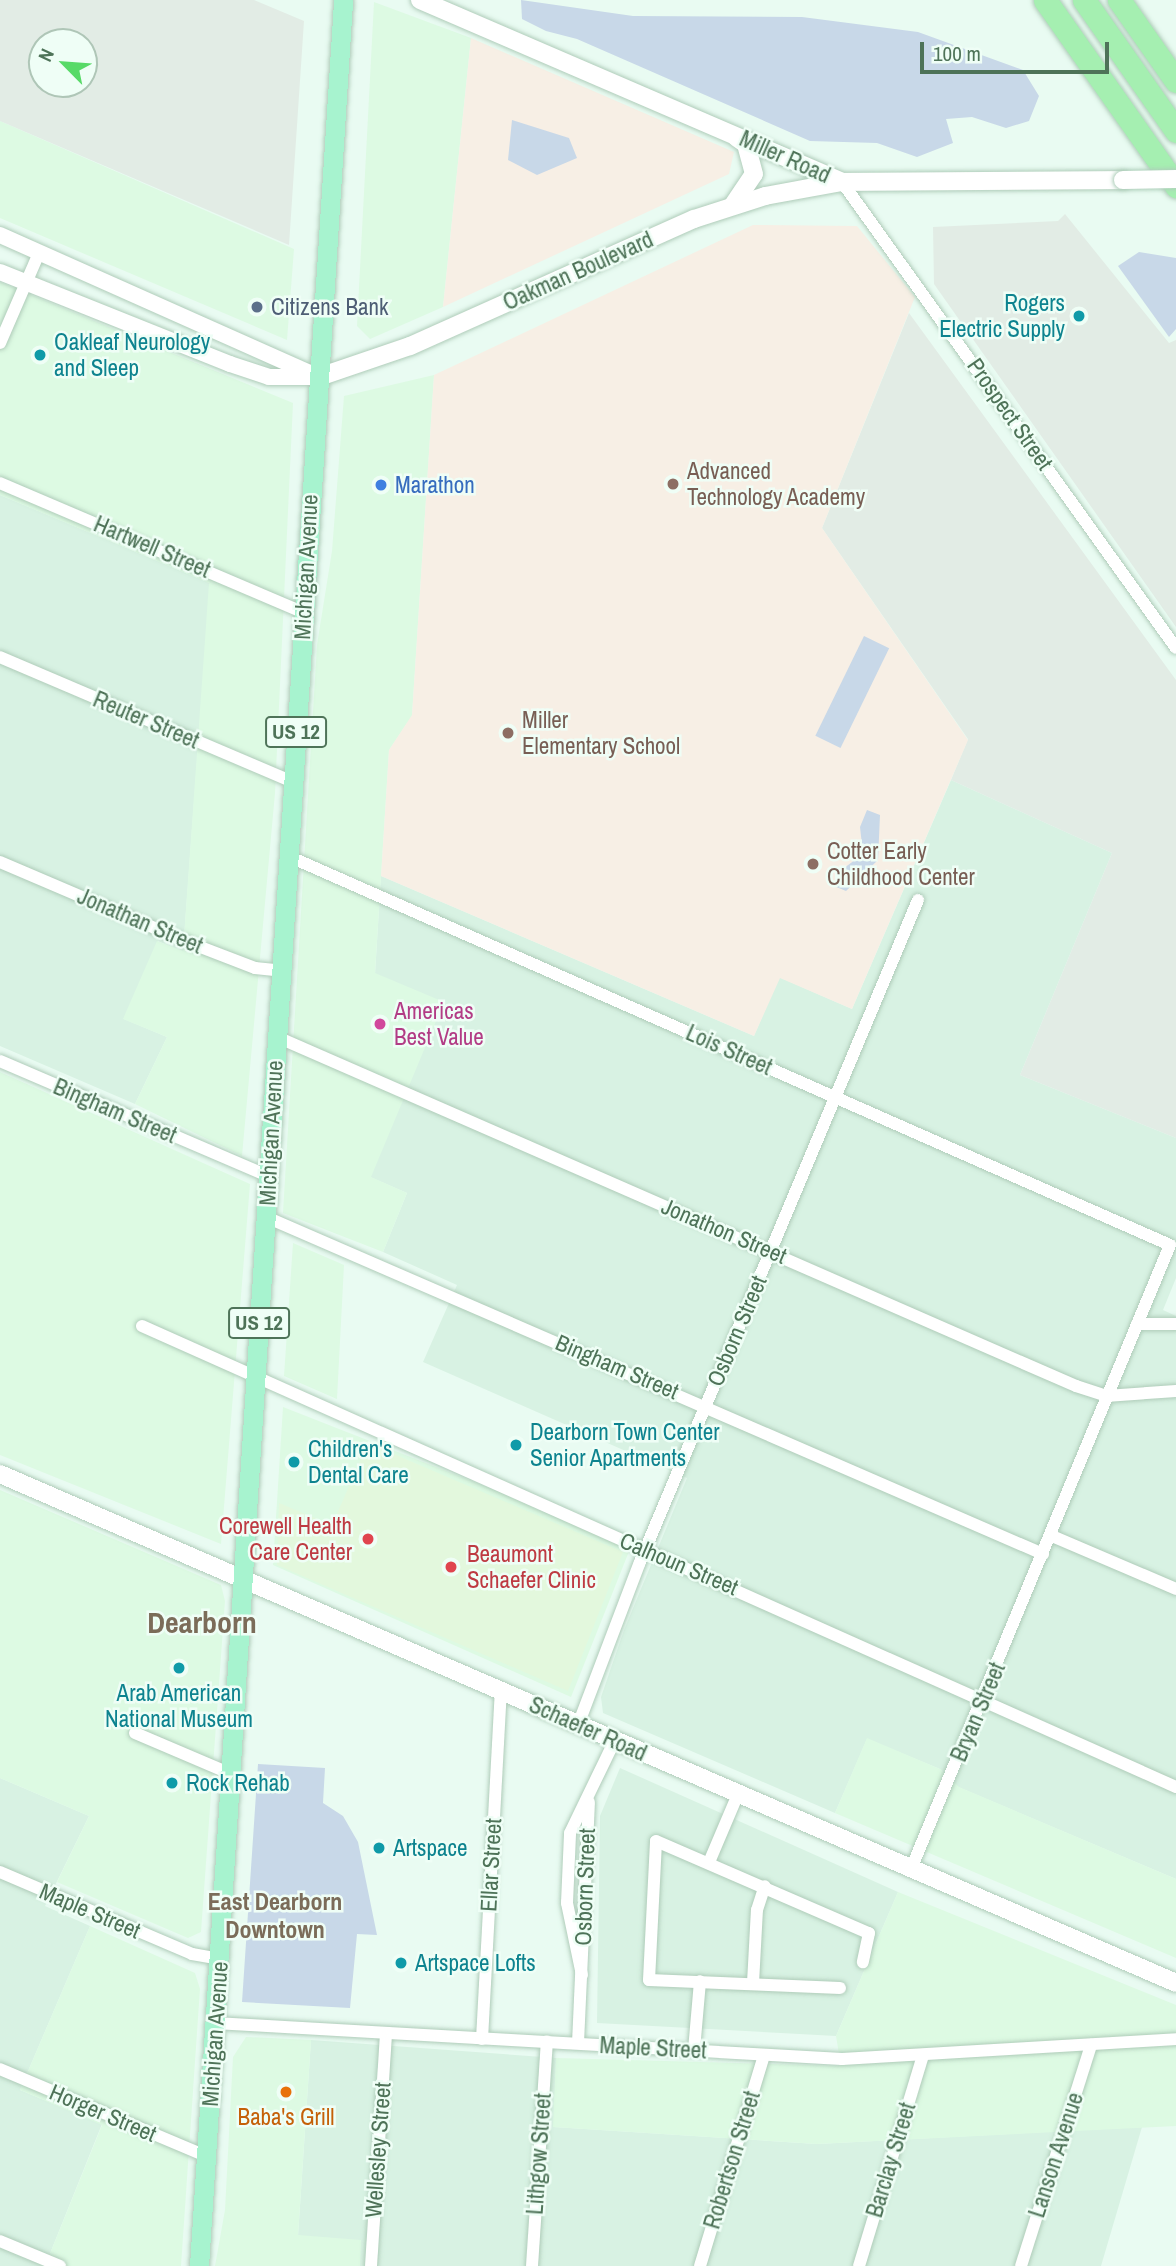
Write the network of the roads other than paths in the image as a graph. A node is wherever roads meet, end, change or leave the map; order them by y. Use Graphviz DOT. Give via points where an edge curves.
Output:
graph roads {
  1 [pos="343,0"];
  2 [pos="420,0"];
  3 [pos="1045,0"];
  4 [pos="1084,0"];
  5 [pos="1119,0"];
  6 [pos="1176,80"];
  7 [pos="1176,131"];
  8 [pos="729,132"];
  9 [pos="1176,179"];
  10 [pos="842,182"];
  11 [pos="1176,186"];
  12 [pos="730,207"];
  13 [pos="0,235"];
  14 [pos="39,253"];
  15 [pos="74,270"];
  16 [pos="0,272"];
  17 [pos="26,284"];
  18 [pos="60,298"];
  19 [pos="0,343"];
  20 [pos="319,377"];
  21 [pos="0,483"];
  22 [pos="303,612"];
  23 [pos="1176,648"];
  24 [pos="0,657"];
  25 [pos="293,782"];
  26 [pos="288,856"];
  27 [pos="0,862"];
  28 [pos="918,900"];
  29 [pos="282,971"];
  30 [pos="277,1037"];
  31 [pos="0,1061"];
  32 [pos="835,1096"];
  33 [pos="268,1176"];
  34 [pos="266,1217"];
  35 [pos="770,1251"];
  36 [pos="1137,1324"];
  37 [pos="1176,1324"];
  38 [pos="142,1326"];
  39 [pos="256,1375"];
  40 [pos="1176,1391"];
  41 [pos="1106,1396"];
  42 [pos="706,1405"];
  43 [pos="0,1474"];
  44 [pos="1052,1536"];
  45 [pos="645,1550"];
  46 [pos="1043,1553"];
  47 [pos="244,1579"];
  48 [pos="1176,1589"];
  49 [pos="501,1691"];
  50 [pos="983,1700"];
  51 [pos="578,1725"];
  52 [pos="135,1733"];
  53 [pos="614,1742"];
  54 [pos="231,1774"];
  55 [pos="1176,1787"];
  56 [pos="738,1794"];
  57 [pos="710,1860"];
  58 [pos="911,1869"];
  59 [pos="0,1872"];
  60 [pos="765,1886"];
  61 [pos="220,1959"];
  62 [pos="863,1962"];
  63 [pos="699,1982"];
  64 [pos="753,1983"];
  65 [pos="1176,1983"];
  66 [pos="839,1988"];
  67 [pos="215,2023"];
  68 [pos="386,2033"];
  69 [pos="482,2039"];
  70 [pos="1176,2039"];
  71 [pos="547,2042"];
  72 [pos="578,2043"];
  73 [pos="1091,2045"];
  74 [pos="694,2050"];
  75 [pos="764,2055"];
  76 [pos="923,2055"];
  77 [pos="0,2069"];
  78 [pos="206,2156"];
  79 [pos="0,2241"];
  80 [pos="60,2266"];
  81 [pos="200,2266"];
  82 [pos="371,2266"];
  83 [pos="531,2266"];
  84 [pos="700,2266"];
  85 [pos="859,2266"];
  86 [pos="1021,2266"];
  1 -- 20 [label="main road, Michigan Avenue / US 12"];
  2 -- 8 [label="main road, Miller Road"];
  3 -- 11 [label="highway"];
  4 -- 7 [label="highway"];
  5 -- 6 [label="highway"];
  8 -- 10 [label="main road, Miller Road"];
  8 -- 12 [label="main road" via="746,144 754,174"];
  9 -- 10 [label="main road, Miller Road, bridge"];
  10 -- 12 [label="main road, Oakman Boulevard"];
  10 -- 23 [label="street, Prospect Street"];
  12 -- 20 [label="main road, Oakman Boulevard" via="422,340"];
  13 -- 14 [label="street"];
  14 -- 15 [label="street"];
  14 -- 17 [label="street"];
  15 -- 18 [label="street" via="59,279"];
  15 -- 20 [label="street"];
  16 -- 17 [label="street, Oakman Boulevard"];
  17 -- 18 [label="street, Oakman Boulevard"];
  17 -- 19 [label="street"];
  18 -- 20 [label="street, Oakman Boulevard" via="269,377"];
  20 -- 22 [label="main road, Michigan Avenue / US 12"];
  21 -- 22 [label="street, Hartwell Street"];
  22 -- 25 [label="main road, Michigan Avenue / US 12"];
  24 -- 25 [label="street, Reuter Street"];
  25 -- 26 [label="main road, Michigan Avenue / US 12"];
  26 -- 29 [label="main road, Michigan Avenue / US 12"];
  26 -- 32 [label="street, Lois Street"];
  27 -- 29 [label="street, Jonathan Street" via="190,943 255,968"];
  28 -- 32 [label="street, Osborn Street"];
  29 -- 30 [label="main road, Michigan Avenue / US 12"];
  30 -- 33 [label="main road, Michigan Avenue / US 12"];
  30 -- 35 [label="street, Jonathon Street"];
  31 -- 33 [label="street, Bingham Street"];
  32 -- 35 [label="street, Osborn Street"];
  32 -- 36 [label="street, Lois Street" via="1170,1245"];
  33 -- 34 [label="main road, Michigan Avenue / US 12"];
  34 -- 39 [label="main road, Michigan Avenue / US 12"];
  34 -- 42 [label="street, Bingham Street"];
  35 -- 41 [label="street, Jonathon Street"];
  35 -- 42 [label="street, Osborn Street"];
  36 -- 37 [label="street"];
  36 -- 41 [label="street"];
  38 -- 39 [label="street, Calhoun Street"];
  39 -- 45 [label="street, Calhoun Street"];
  39 -- 47 [label="main road, Michigan Avenue / US 12"];
  40 -- 41 [label="street, Jonathon Street"];
  41 -- 44 [label="street"];
  42 -- 45 [label="street, Osborn Street"];
  42 -- 46 [label="street, Bingham Street"];
  43 -- 47 [label="main road, Schaefer Road"];
  44 -- 46 [label="street, Bryan Street"];
  44 -- 48 [label="street"];
  45 -- 50 [label="street, Calhoun Street"];
  45 -- 51 [label="street, Osborn Street"];
  46 -- 50 [label="street, Bryan Street"];
  47 -- 49 [label="main road, Schaefer Road"];
  47 -- 54 [label="main road, Michigan Avenue / US 12"];
  49 -- 51 [label="main road, Schaefer Road"];
  49 -- 69 [label="street, Ellar Street"];
  50 -- 55 [label="street, Calhoun Street"];
  50 -- 58 [label="street, Bryan Street"];
  51 -- 53 [label="main road, Schaefer Road"];
  52 -- 54 [label="street"];
  53 -- 56 [label="main road, Schaefer Road"];
  53 -- 72 [label="street, Osborn Street" via="589,1798"];
  54 -- 61 [label="main road, Michigan Avenue / US 12"];
  56 -- 57 [label="street"];
  56 -- 58 [label="main road, Schaefer Road"];
  57 -- 60 [label="street"];
  57 -- 63 [label="street" via="656,1841 649,1980"];
  58 -- 65 [label="main road, Schaefer Road"];
  59 -- 61 [label="street, Maple Street" via="192,1954"];
  60 -- 62 [label="street" via="869,1933"];
  60 -- 64 [label="street" via="757,1910"];
  61 -- 67 [label="main road, Michigan Avenue / US 12"];
  63 -- 64 [label="street"];
  63 -- 74 [label="street"];
  64 -- 66 [label="street"];
  67 -- 68 [label="street, Maple Street"];
  67 -- 78 [label="main road, Michigan Avenue / US 12"];
  68 -- 69 [label="street, Maple Street"];
  68 -- 82 [label="street, Wellesley Street"];
  69 -- 71 [label="street, Maple Street"];
  70 -- 73 [label="street, Maple Street"];
  71 -- 72 [label="street, Maple Street"];
  71 -- 83 [label="street, Lithgow Street"];
  72 -- 74 [label="street, Maple Street"];
  73 -- 76 [label="street, Maple Street"];
  73 -- 86 [label="street, Lanson Avenue"];
  74 -- 75 [label="street, Maple Street"];
  75 -- 76 [label="street, Maple Street"];
  75 -- 84 [label="street, Robertson Street"];
  76 -- 85 [label="street, Barclay Street"];
  77 -- 78 [label="street, Horger Street"];
  78 -- 81 [label="main road, Michigan Avenue / US 12"];
  79 -- 80 [label="street"];
}
